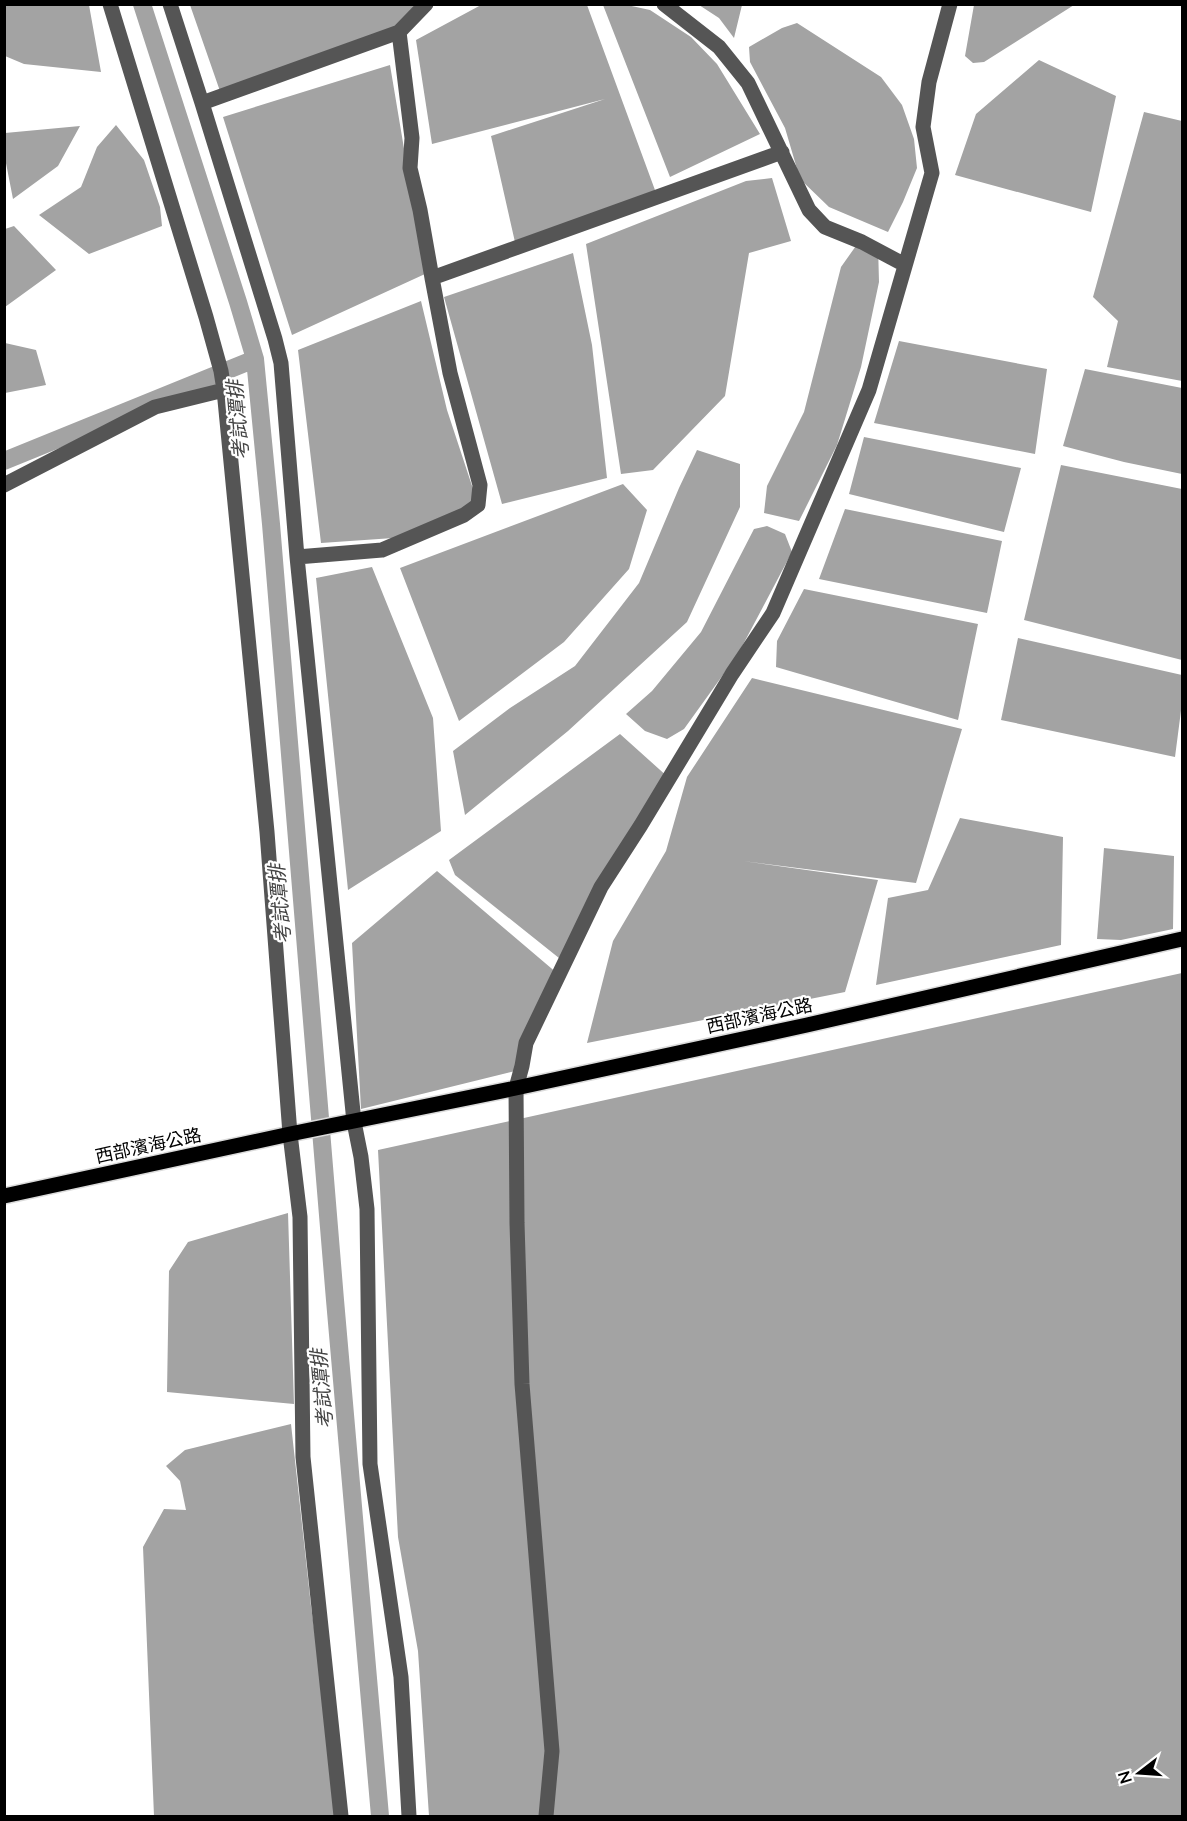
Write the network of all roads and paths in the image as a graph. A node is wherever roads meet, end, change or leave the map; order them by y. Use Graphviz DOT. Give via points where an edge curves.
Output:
graph roads {
  1 [pos="111,4"];
  2 [pos="170,4"];
  3 [pos="426,4"];
  4 [pos="664,4"];
  5 [pos="950,4"];
  6 [pos="399,32"];
  7 [pos="202,103"];
  8 [pos="782,152"];
  9 [pos="905,265"];
  10 [pos="432,278"];
  11 [pos="224,390"];
  12 [pos="4,485"];
  13 [pos="297,557"];
  14 [pos="1182,939"];
  15 [pos="516,1088"];
  16 [pos="348,1123"];
  17 [pos="294,1133"];
  18 [pos="4,1196"];
  19 [pos="341,1816"];
  20 [pos="409,1816"];
  21 [pos="546,1816"];
  1 -- 11 [label="lane" via="206,317"];
  2 -- 7 [label="lane"];
  3 -- 6 [label="lane"];
  4 -- 8 [label="lane" via="719,47 748,83"];
  5 -- 9 [label="lane" via="929,82 923,127 932,173"];
  6 -- 7 [label="lane"];
  6 -- 10 [label="lane" via="412,138 410,168"];
  7 -- 13 [label="lane" via="281,363"];
  8 -- 9 [label="lane" via="809,210 825,227"];
  8 -- 10 [label="lane"];
  9 -- 15 [label="lane" via="869,390 773,613 601,887 526,1043"];
  10 -- 13 [label="lane" via="450,374 480,484 478,505 464,515 382,550"];
  11 -- 12 [label="lane" via="154,407"];
  11 -- 17 [label="lane"];
  13 -- 16 [label="lane"];
  14 -- 15 [label="main road, 西部濱海公路"];
  15 -- 16 [label="main road, 西部濱海公路"];
  15 -- 21 [label="lane" via="522,1384 552,1751"];
  16 -- 17 [label="main road, 西部濱海公路"];
  16 -- 20 [label="lane" via="361,1157 367,1209 370,1464 401,1677"];
  17 -- 18 [label="main road, 西部濱海公路"];
  17 -- 19 [label="lane" via="300,1216 303,1457"];
}
